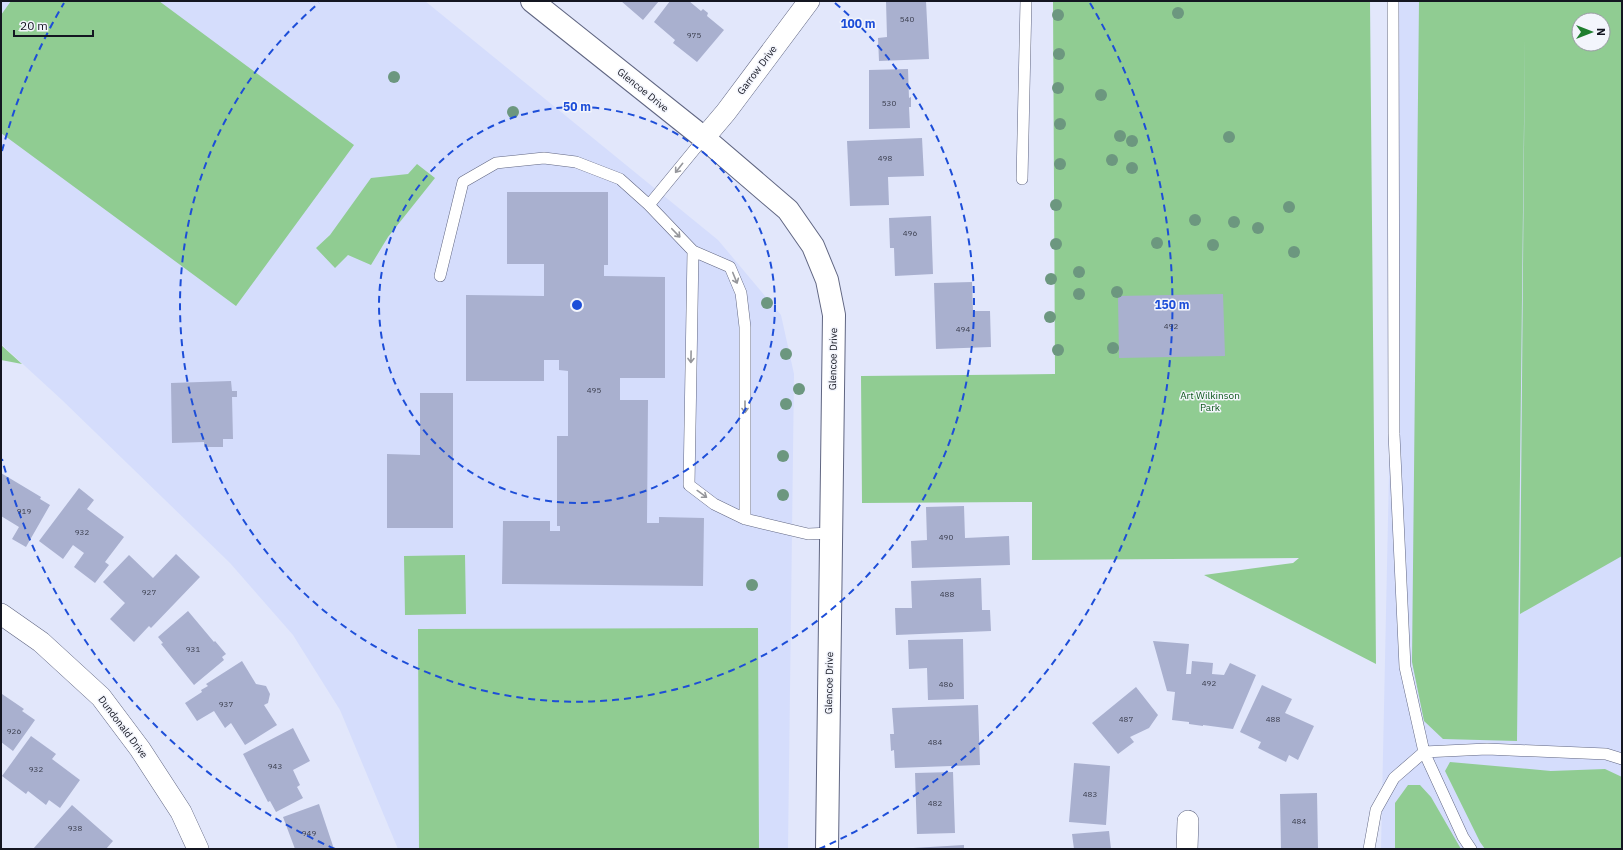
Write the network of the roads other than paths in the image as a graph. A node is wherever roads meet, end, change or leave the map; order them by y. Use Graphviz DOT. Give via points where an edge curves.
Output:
graph roads {
  1 [pos="532,1"];
  2 [pos="809,1"];
  3 [pos="1026,1"];
  4 [pos="1393,1"];
  5 [pos="704,138"];
  6 [pos="1022,179"];
  7 [pos="649,205"];
  8 [pos="693,251"];
  9 [pos="440,276"];
  10 [pos="745,519"];
  11 [pos="830,533"];
  12 [pos="1,614"];
  13 [pos="1424,752"];
  14 [pos="1622,759"];
  15 [pos="1188,820"];
  16 [pos="198,849"];
  17 [pos="828,849"];
  18 [pos="1187,849"];
  19 [pos="1368,849"];
  20 [pos="1471,849"];
  1 -- 5 [label="street, Glencoe Drive"];
  2 -- 5 [label="street, Garrow Drive"];
  3 -- 6 [label="lane"];
  4 -- 13 [label="lane" via="1394,442 1405,667"];
  5 -- 7 [label="lane, one-way"];
  5 -- 11 [label="street, Glencoe Drive" via="788,210 813,246 827,280 834,315"];
  7 -- 8 [label="lane, one-way"];
  7 -- 9 [label="lane" via="620,179 576,162 544,158 496,163 463,182"];
  8 -- 10 [label="lane, one-way" via="730,267 741,293 745,327"];
  8 -- 10 [label="lane, one-way" via="689,485 714,504"];
  10 -- 11 [label="lane" via="808,534"];
  11 -- 17 [label="street, Glencoe Drive"];
  12 -- 16 [label="street, Dundonald Drive" via="41,642 101,697 140,749 181,812"];
  13 -- 14 [label="lane" via="1487,750 1606,754"];
  13 -- 19 [label="lane" via="1394,778 1376,810"];
  13 -- 20 [label="lane"];
  15 -- 18 [label="street"];
}
